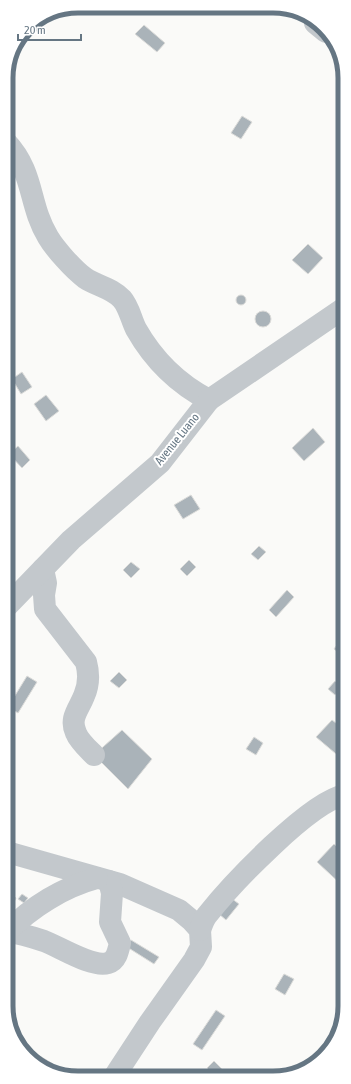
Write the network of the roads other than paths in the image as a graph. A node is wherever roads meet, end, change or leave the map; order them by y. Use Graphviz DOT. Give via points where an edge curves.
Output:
graph roads {
  1 [pos="13,149"];
  2 [pos="338,313"];
  3 [pos="209,400"];
  4 [pos="43,569"];
  5 [pos="13,600"];
  6 [pos="94,755"];
  7 [pos="338,798"];
  8 [pos="13,854"];
  9 [pos="103,880"];
  10 [pos="13,926"];
  11 [pos="200,930"];
  12 [pos="13,934"];
  13 [pos="118,1071"];
  1 -- 3 [label="street" via="24,167 37,216 49,238 84,277 113,292 122,300 142,339 178,381 190,391"];
  2 -- 3 [label="street, Avenue Luano"];
  3 -- 4 [label="street, Avenue Luano" via="160,463 71,540"];
  4 -- 5 [label="street, Avenue Luano"];
  4 -- 6 [label="street" via="46,583 45,609 86,662 88,670 85,694 73,718 73,724 76,735"];
  7 -- 11 [label="street" via="314,810 267,851 207,915"];
  8 -- 9 [label="street"];
  9 -- 10 [label="street" via="78,883 23,916"];
  9 -- 11 [label="street" via="120,884 179,910"];
  9 -- 12 [label="street" via="112,893 110,922 120,944 112,962 97,964 43,941"];
  11 -- 13 [label="street" via="201,947 194,960"];
}
